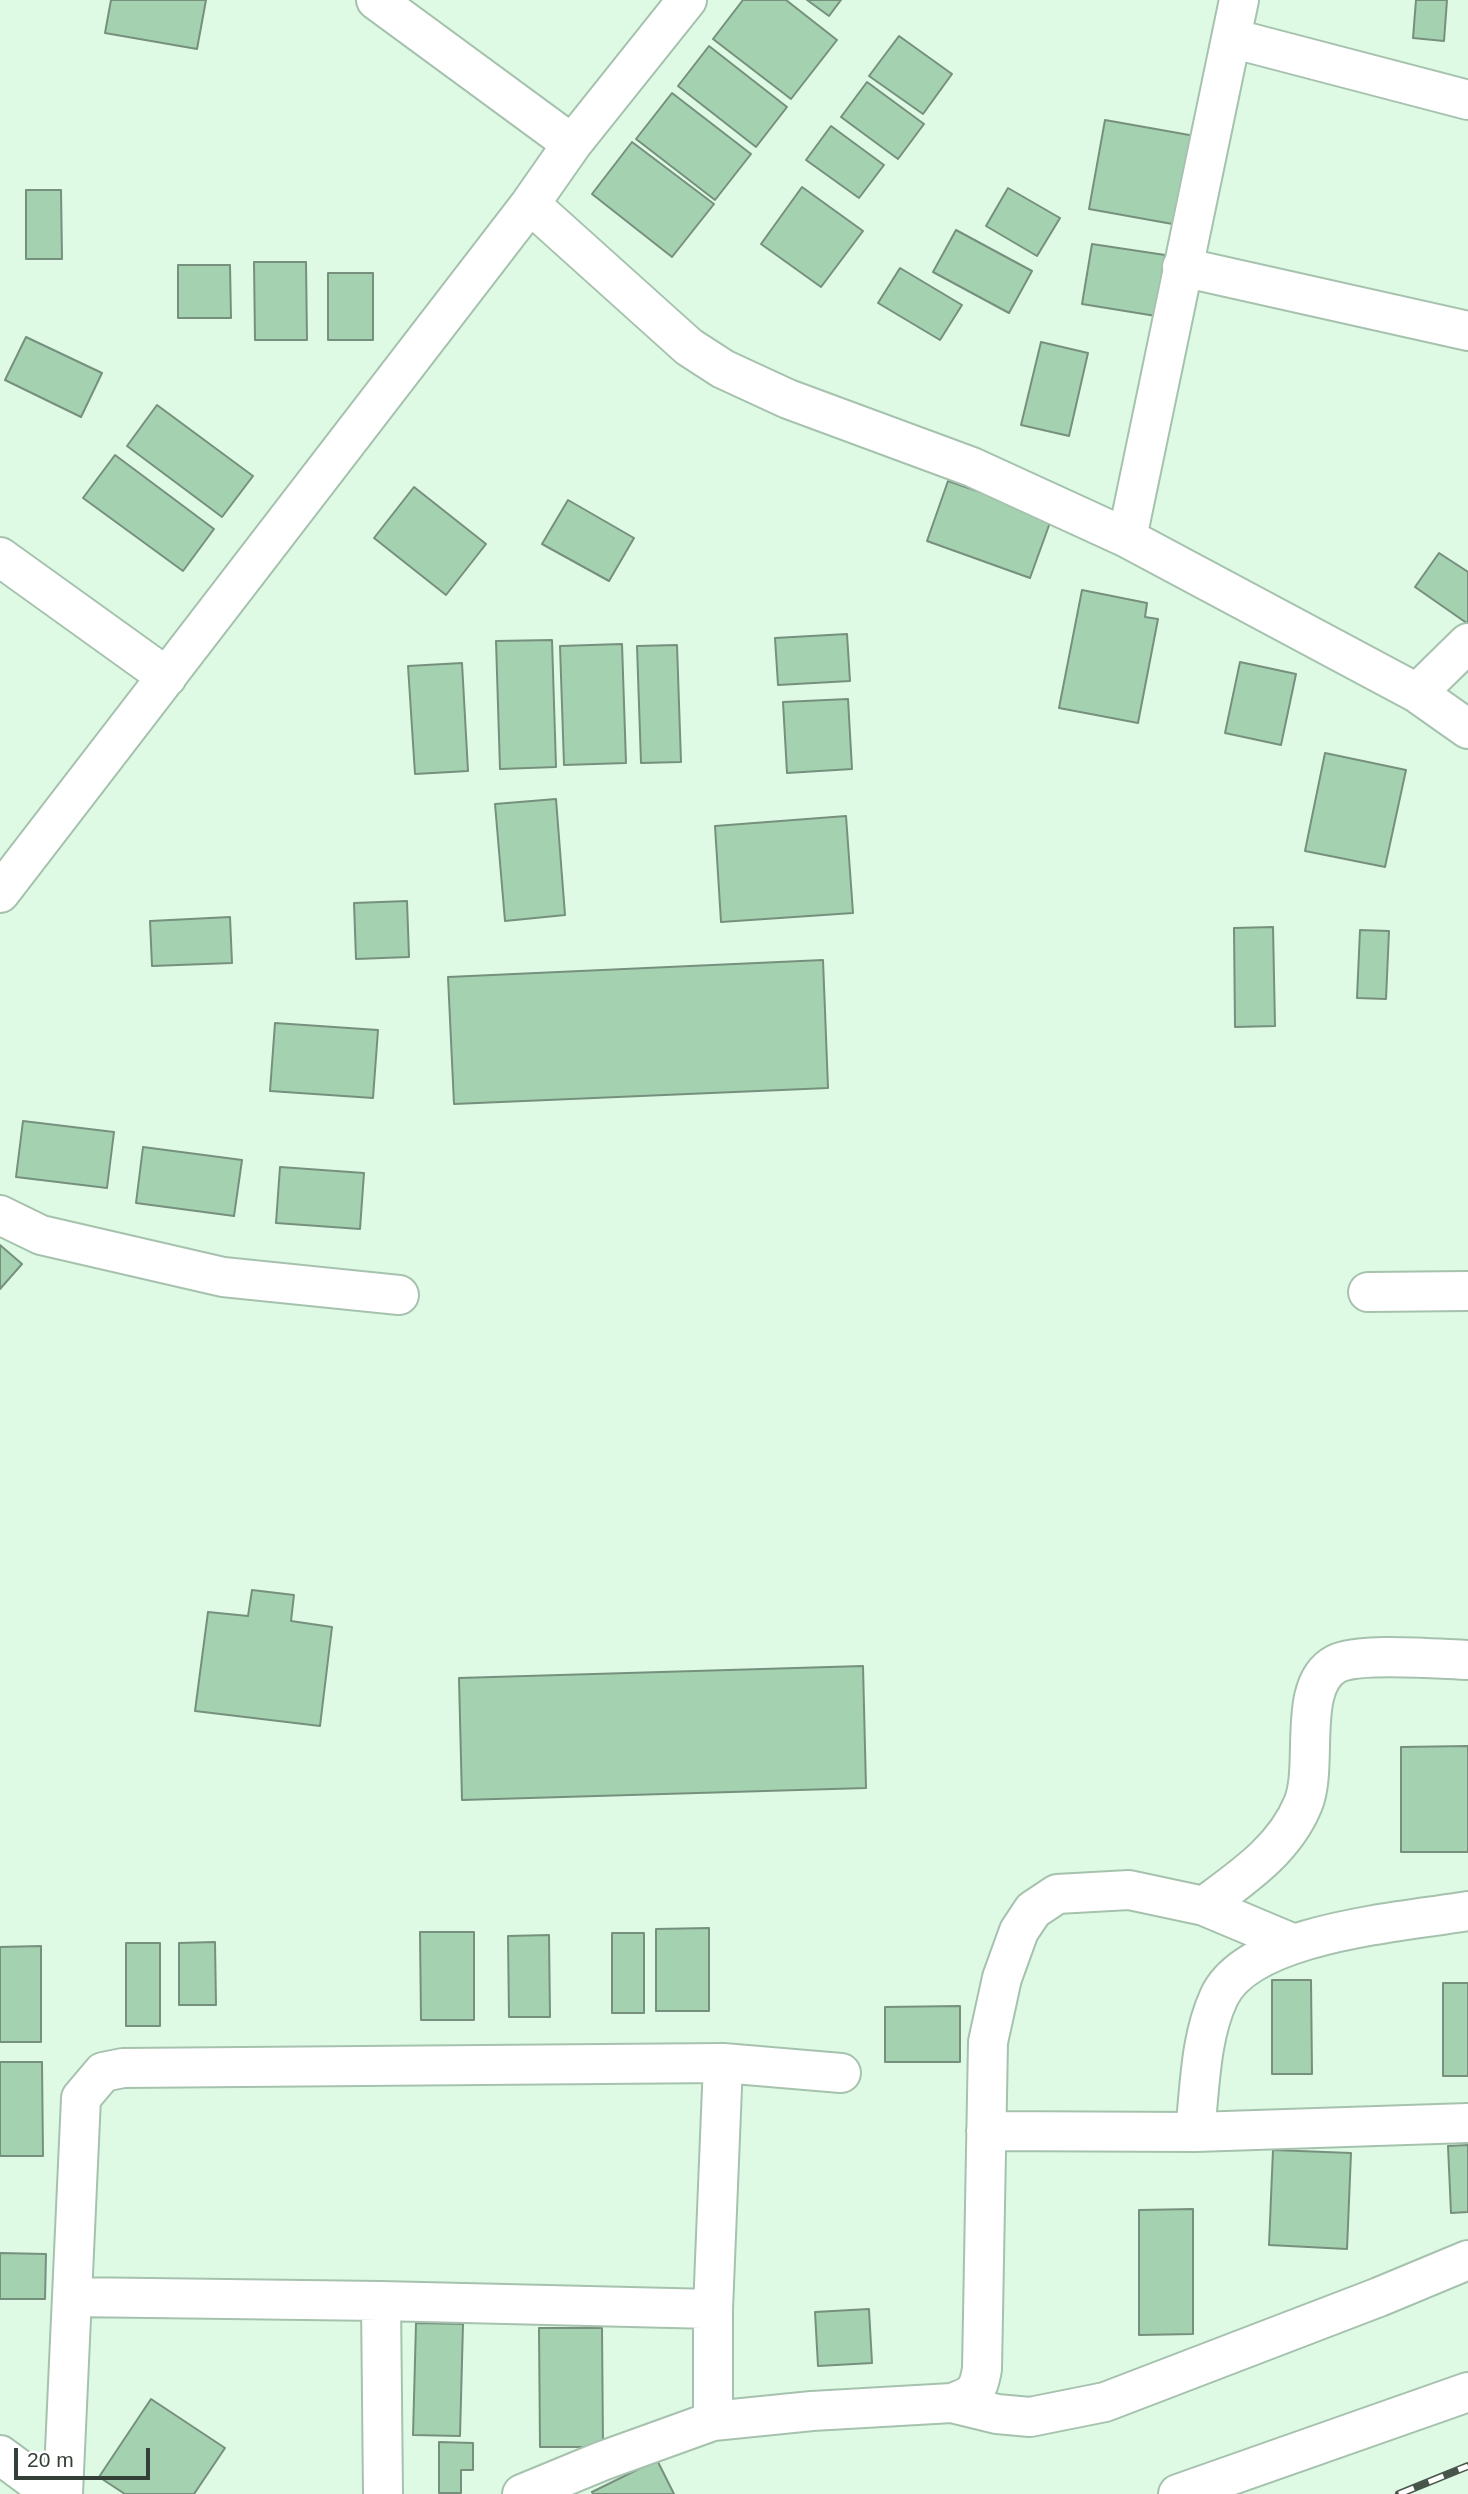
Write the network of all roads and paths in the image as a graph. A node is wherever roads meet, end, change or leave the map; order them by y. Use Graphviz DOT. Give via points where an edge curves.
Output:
graph roads {
  1 [pos="376,0"];
  2 [pos="687,0"];
  3 [pos="1239,0"];
  4 [pos="1231,38"];
  5 [pos="1468,100"];
  6 [pos="572,144"];
  7 [pos="530,204"];
  8 [pos="1182,267"];
  9 [pos="1468,331"];
  10 [pos="1127,538"];
  11 [pos="0,557"];
  12 [pos="1468,643"];
  13 [pos="167,677"];
  14 [pos="1417,692"];
  15 [pos="1468,729"];
  16 [pos="0,893"];
  17 [pos="0,1215"];
  18 [pos="1468,1291"];
  19 [pos="1368,1292"];
  20 [pos="399,1295"];
  21 [pos="1468,1660"];
  22 [pos="1204,1906"];
  23 [pos="1468,1911"];
  24 [pos="1292,1942"];
  25 [pos="723,2063"];
  26 [pos="841,2073"];
  27 [pos="1468,2123"];
  28 [pos="986,2131"];
  29 [pos="1195,2132"];
  30 [pos="1468,2260"];
  31 [pos="72,2297"];
  32 [pos="381,2301"];
  33 [pos="713,2309"];
  34 [pos="1468,2392"];
  35 [pos="952,2403"];
  36 [pos="713,2421"];
  37 [pos="0,2455"];
  38 [pos="53,2494"];
  39 [pos="63,2494"];
  40 [pos="383,2494"];
  41 [pos="522,2494"];
  42 [pos="1178,2494"];
  1 -- 6 [label="street"];
  2 -- 6 [label="street"];
  3 -- 4 [label="street"];
  4 -- 5 [label="street"];
  4 -- 8 [label="street"];
  6 -- 7 [label="street"];
  7 -- 10 [label="street" via="689,347 723,369 972,467"];
  7 -- 13 [label="street"];
  8 -- 9 [label="street"];
  8 -- 10 [label="street"];
  10 -- 14 [label="street"];
  11 -- 13 [label="street"];
  12 -- 14 [label="street"];
  13 -- 16 [label="street"];
  14 -- 15 [label="street"];
  17 -- 20 [label="street" via="41,1235 223,1277"];
  18 -- 19 [label="street"];
  21 -- 22 [label="street" via="1371,1658 1336,1664 1324,1673 1313,1697 1310,1778 1296,1819 1258,1866"];
  22 -- 24 [label="street"];
  22 -- 28 [label="street" via="1129,1890 1057,1894 1033,1910 1019,1931 1002,1978 988,2042"];
  23 -- 24 [label="street"];
  24 -- 29 [label="street" via="1240,1969 1220,1994 1206,2030"];
  25 -- 26 [label="street"];
  25 -- 31 [label="street" via="123,2068 103,2072 81,2098"];
  25 -- 33 [label="street"];
  27 -- 29 [label="street"];
  28 -- 29 [label="street"];
  28 -- 35 [label="street" via="982,2369 970,2397"];
  30 -- 35 [label="street" via="1105,2402 1030,2417"];
  31 -- 32 [label="street"];
  31 -- 39 [label="street"];
  32 -- 33 [label="street"];
  32 -- 40 [label="street"];
  33 -- 36 [label="street"];
  34 -- 42 [label="street"];
  35 -- 36 [label="street"];
  36 -- 41 [label="street"];
  37 -- 38 [label="street"];
}
